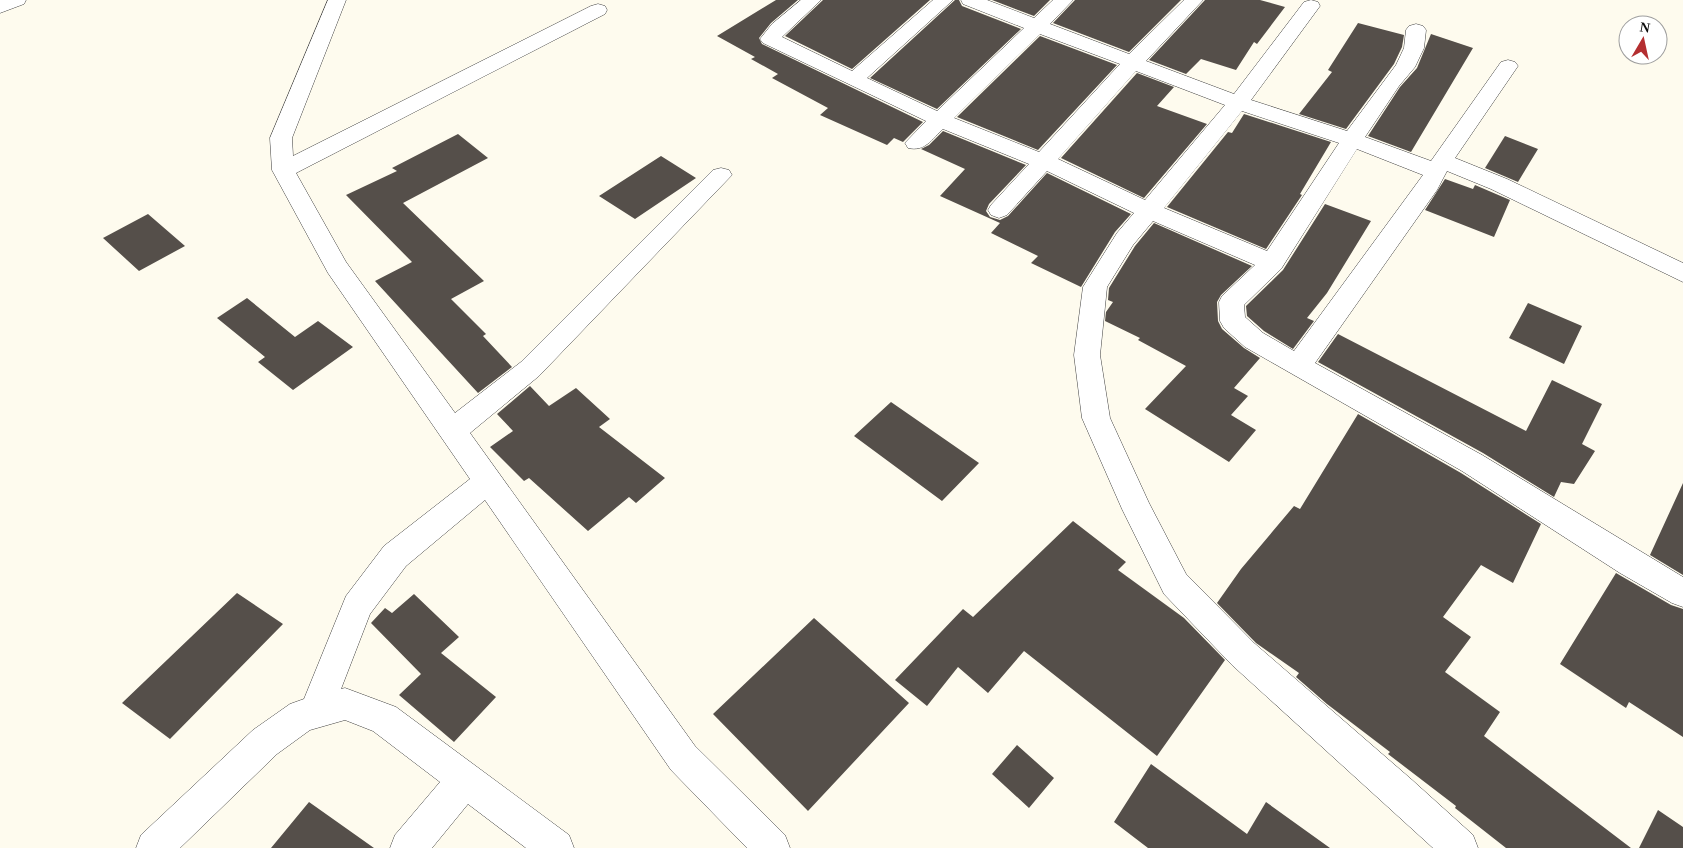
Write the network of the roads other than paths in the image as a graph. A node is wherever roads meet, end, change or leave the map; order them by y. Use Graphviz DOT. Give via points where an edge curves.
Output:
graph roads {
  1 [pos="17,0"];
  2 [pos="337,0"];
  3 [pos="812,0"];
  4 [pos="944,0"];
  5 [pos="970,0"];
  6 [pos="1064,0"];
  7 [pos="1194,0"];
  8 [pos="1311,6"];
  9 [pos="0,7"];
  10 [pos="598,10"];
  11 [pos="1037,26"];
  12 [pos="1416,30"];
  13 [pos="1132,63"];
  14 [pos="1508,66"];
  15 [pos="853,80"];
  16 [pos="1238,103"];
  17 [pos="940,120"];
  18 [pos="1352,140"];
  19 [pos="916,143"];
  20 [pos="1044,161"];
  21 [pos="1438,166"];
  22 [pos="283,170"];
  23 [pos="721,175"];
  24 [pos="999,210"];
  25 [pos="1150,210"];
  26 [pos="1272,263"];
  27 [pos="1683,273"];
  28 [pos="1298,366"];
  29 [pos="454,431"];
  30 [pos="488,481"];
  31 [pos="1683,593"];
  32 [pos="315,713"];
  33 [pos="465,780"];
  34 [pos="154,848"];
  35 [pos="408,848"];
  36 [pos="556,848"];
  37 [pos="772,848"];
  38 [pos="1460,848"];
  1 -- 9 [label="street"];
  2 -- 22 [label="street" via="281,138"];
  3 -- 15 [label="street" via="770,39"];
  4 -- 15 [label="street"];
  5 -- 11 [label="street"];
  6 -- 11 [label="street"];
  7 -- 13 [label="street"];
  8 -- 16 [label="street"];
  10 -- 22 [label="street"];
  11 -- 13 [label="street"];
  11 -- 17 [label="street"];
  12 -- 18 [label="street" via="1414,48 1405,67"];
  13 -- 16 [label="street"];
  13 -- 20 [label="street"];
  14 -- 21 [label="street"];
  15 -- 17 [label="street"];
  16 -- 18 [label="street"];
  16 -- 25 [label="street"];
  17 -- 19 [label="street"];
  17 -- 20 [label="street"];
  18 -- 21 [label="street"];
  18 -- 26 [label="street"];
  20 -- 24 [label="street"];
  20 -- 25 [label="street"];
  21 -- 27 [label="street" via="1498,184"];
  21 -- 28 [label="street" via="1429,185"];
  22 -- 29 [label="street" via="337,266"];
  23 -- 29 [label="street" via="530,369"];
  25 -- 26 [label="street"];
  25 -- 38 [label="street" via="1125,239 1095,287 1087,355 1096,418 1137,509 1175,584 1242,654"];
  26 -- 28 [label="street" via="1231,302 1233,321 1254,340"];
  28 -- 31 [label="street" via="1472,463"];
  29 -- 30 [label="street"];
  30 -- 32 [label="street" via="389,563 357,606"];
  30 -- 37 [label="street" via="683,758"];
  32 -- 33 [label="street" via="345,704 384,719"];
  32 -- 34 [label="street" via="302,716 265,742"];
  33 -- 35 [label="street"];
  33 -- 36 [label="street"];
}
